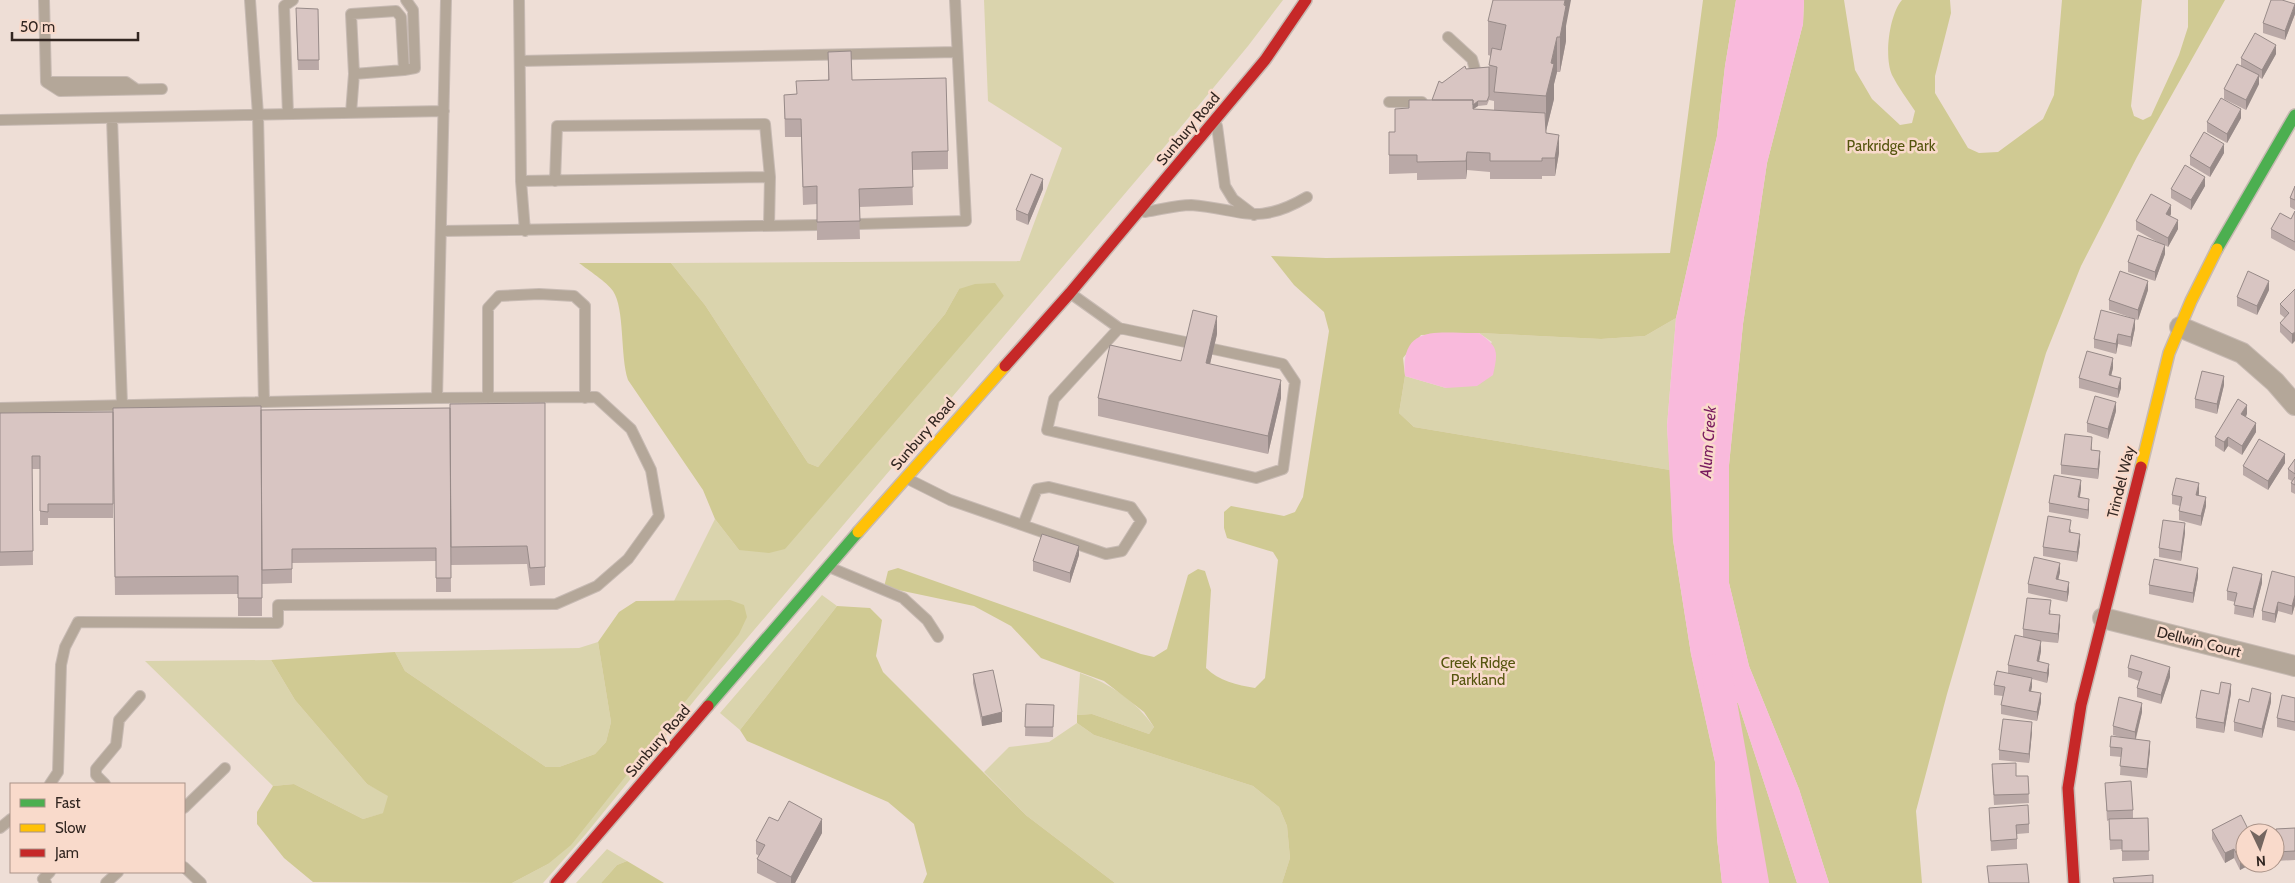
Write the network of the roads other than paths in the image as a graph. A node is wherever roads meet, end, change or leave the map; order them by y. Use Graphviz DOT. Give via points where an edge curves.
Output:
graph roads {
  1 [pos="44,0"];
  2 [pos="250,0"];
  3 [pos="293,0"];
  4 [pos="406,0"];
  5 [pos="446,0"];
  6 [pos="519,0"];
  7 [pos="955,0"];
  8 [pos="1306,0"];
  9 [pos="1448,37"];
  10 [pos="957,52"];
  11 [pos="520,61"];
  12 [pos="404,70"];
  13 [pos="1476,73"];
  14 [pos="354,74"];
  15 [pos="162,89"];
  16 [pos="1389,102"];
  17 [pos="1433,102"];
  18 [pos="444,111"];
  19 [pos="351,113"];
  20 [pos="288,114"];
  21 [pos="258,115"];
  22 [pos="2295,116"];
  23 [pos="112,118"];
  24 [pos="0,120"];
  25 [pos="1216,120"];
  26 [pos="770,176"];
  27 [pos="522,181"];
  28 [pos="555,181"];
  29 [pos="1307,197"];
  30 [pos="1136,213"];
  31 [pos="1254,215"];
  32 [pos="859,224"];
  33 [pos="817,225"];
  34 [pos="769,226"];
  35 [pos="441,231"];
  36 [pos="525,231"];
  37 [pos="1070,293"];
  38 [pos="2180,327"];
  39 [pos="1119,328"];
  40 [pos="1190,343"];
  41 [pos="1213,349"];
  42 [pos="437,398"];
  43 [pos="488,398"];
  44 [pos="585,398"];
  45 [pos="264,402"];
  46 [pos="122,405"];
  47 [pos="2295,405"];
  48 [pos="0,408"];
  49 [pos="905,478"];
  50 [pos="1023,525"];
  51 [pos="828,566"];
  52 [pos="2103,618"];
  53 [pos="938,637"];
  54 [pos="2295,666"];
  55 [pos="140,696"];
  56 [pos="225,768"];
  57 [pos="51,783"];
  58 [pos="104,783"];
  59 [pos="185,807"];
  60 [pos="185,868"];
  61 [pos="117,873"];
  62 [pos="106,883"];
  63 [pos="202,883"];
  64 [pos="556,883"];
  65 [pos="2074,883"];
  1 -- 15 [label="lane" via="46,82 60,91"];
  2 -- 21 [label="lane"];
  3 -- 20 [label="lane" via="284,6"];
  4 -- 12 [label="lane" via="413,10 415,68"];
  5 -- 18 [label="lane"];
  6 -- 11 [label="lane"];
  7 -- 10 [label="lane"];
  8 -- 25 [label="main road, Sunbury Road"];
  9 -- 13 [label="lane" via="1472,59"];
  10 -- 11 [label="lane"];
  10 -- 32 [label="lane" via="966,221"];
  11 -- 27 [label="lane"];
  12 -- 14 [label="lane"];
  12 -- 14 [label="lane" via="401,17 396,11 351,14"];
  14 -- 19 [label="lane"];
  16 -- 17 [label="lane"];
  18 -- 19 [label="lane"];
  18 -- 35 [label="lane"];
  19 -- 20 [label="lane"];
  20 -- 21 [label="lane"];
  21 -- 23 [label="lane"];
  21 -- 45 [label="lane"];
  22 -- 38 [label="main road, Trindel Way" via="2219,244"];
  23 -- 24 [label="lane"];
  23 -- 46 [label="lane"];
  25 -- 30 [label="main road, Sunbury Road"];
  25 -- 31 [label="lane" via="1225,186 1233,199"];
  26 -- 28 [label="lane"];
  26 -- 28 [label="lane" via="765,124 557,126"];
  26 -- 34 [label="lane"];
  27 -- 28 [label="lane"];
  27 -- 36 [label="lane"];
  29 -- 31 [label="lane" via="1283,210"];
  30 -- 31 [label="lane" via="1188,205"];
  30 -- 37 [label="main road, Sunbury Road"];
  33 -- 34 [label="lane"];
  34 -- 36 [label="lane"];
  35 -- 36 [label="lane"];
  35 -- 42 [label="lane"];
  37 -- 39 [label="lane"];
  37 -- 49 [label="main road, Sunbury Road"];
  38 -- 47 [label="street" via="2242,353"];
  38 -- 52 [label="main road, Trindel Way" via="2169,353"];
  39 -- 40 [label="lane"];
  39 -- 41 [label="lane" via="1054,399 1047,430 1256,478 1283,469 1295,382 1282,364"];
  42 -- 43 [label="lane"];
  42 -- 45 [label="lane"];
  43 -- 44 [label="lane"];
  43 -- 44 [label="lane" via="488,308 499,296 539,294 574,296 586,306"];
  44 -- 57 [label="lane" via="596,397 631,429 651,470 659,516 628,559 597,586 556,604 278,605 278,623 78,622 65,647 61,665 58,772"];
  45 -- 46 [label="lane"];
  46 -- 48 [label="lane"];
  49 -- 50 [label="lane" via="950,500"];
  49 -- 51 [label="main road, Sunbury Road"];
  50 -- 50 [label="lane" via="1106,554 1122,551 1141,521 1131,507 1049,487 1037,489"];
  51 -- 53 [label="lane" via="903,598 927,620"];
  51 -- 64 [label="main road, Sunbury Road"];
  52 -- 54 [label="street, Dellwin Court"];
  52 -- 65 [label="main road, Trindel Way" via="2080,705 2068,788"];
  55 -- 58 [label="lane" via="119,720 116,745 96,769 96,775"];
  56 -- 59 [label="lane"];
  60 -- 63 [label="lane"];
  61 -- 62 [label="lane"];
}
